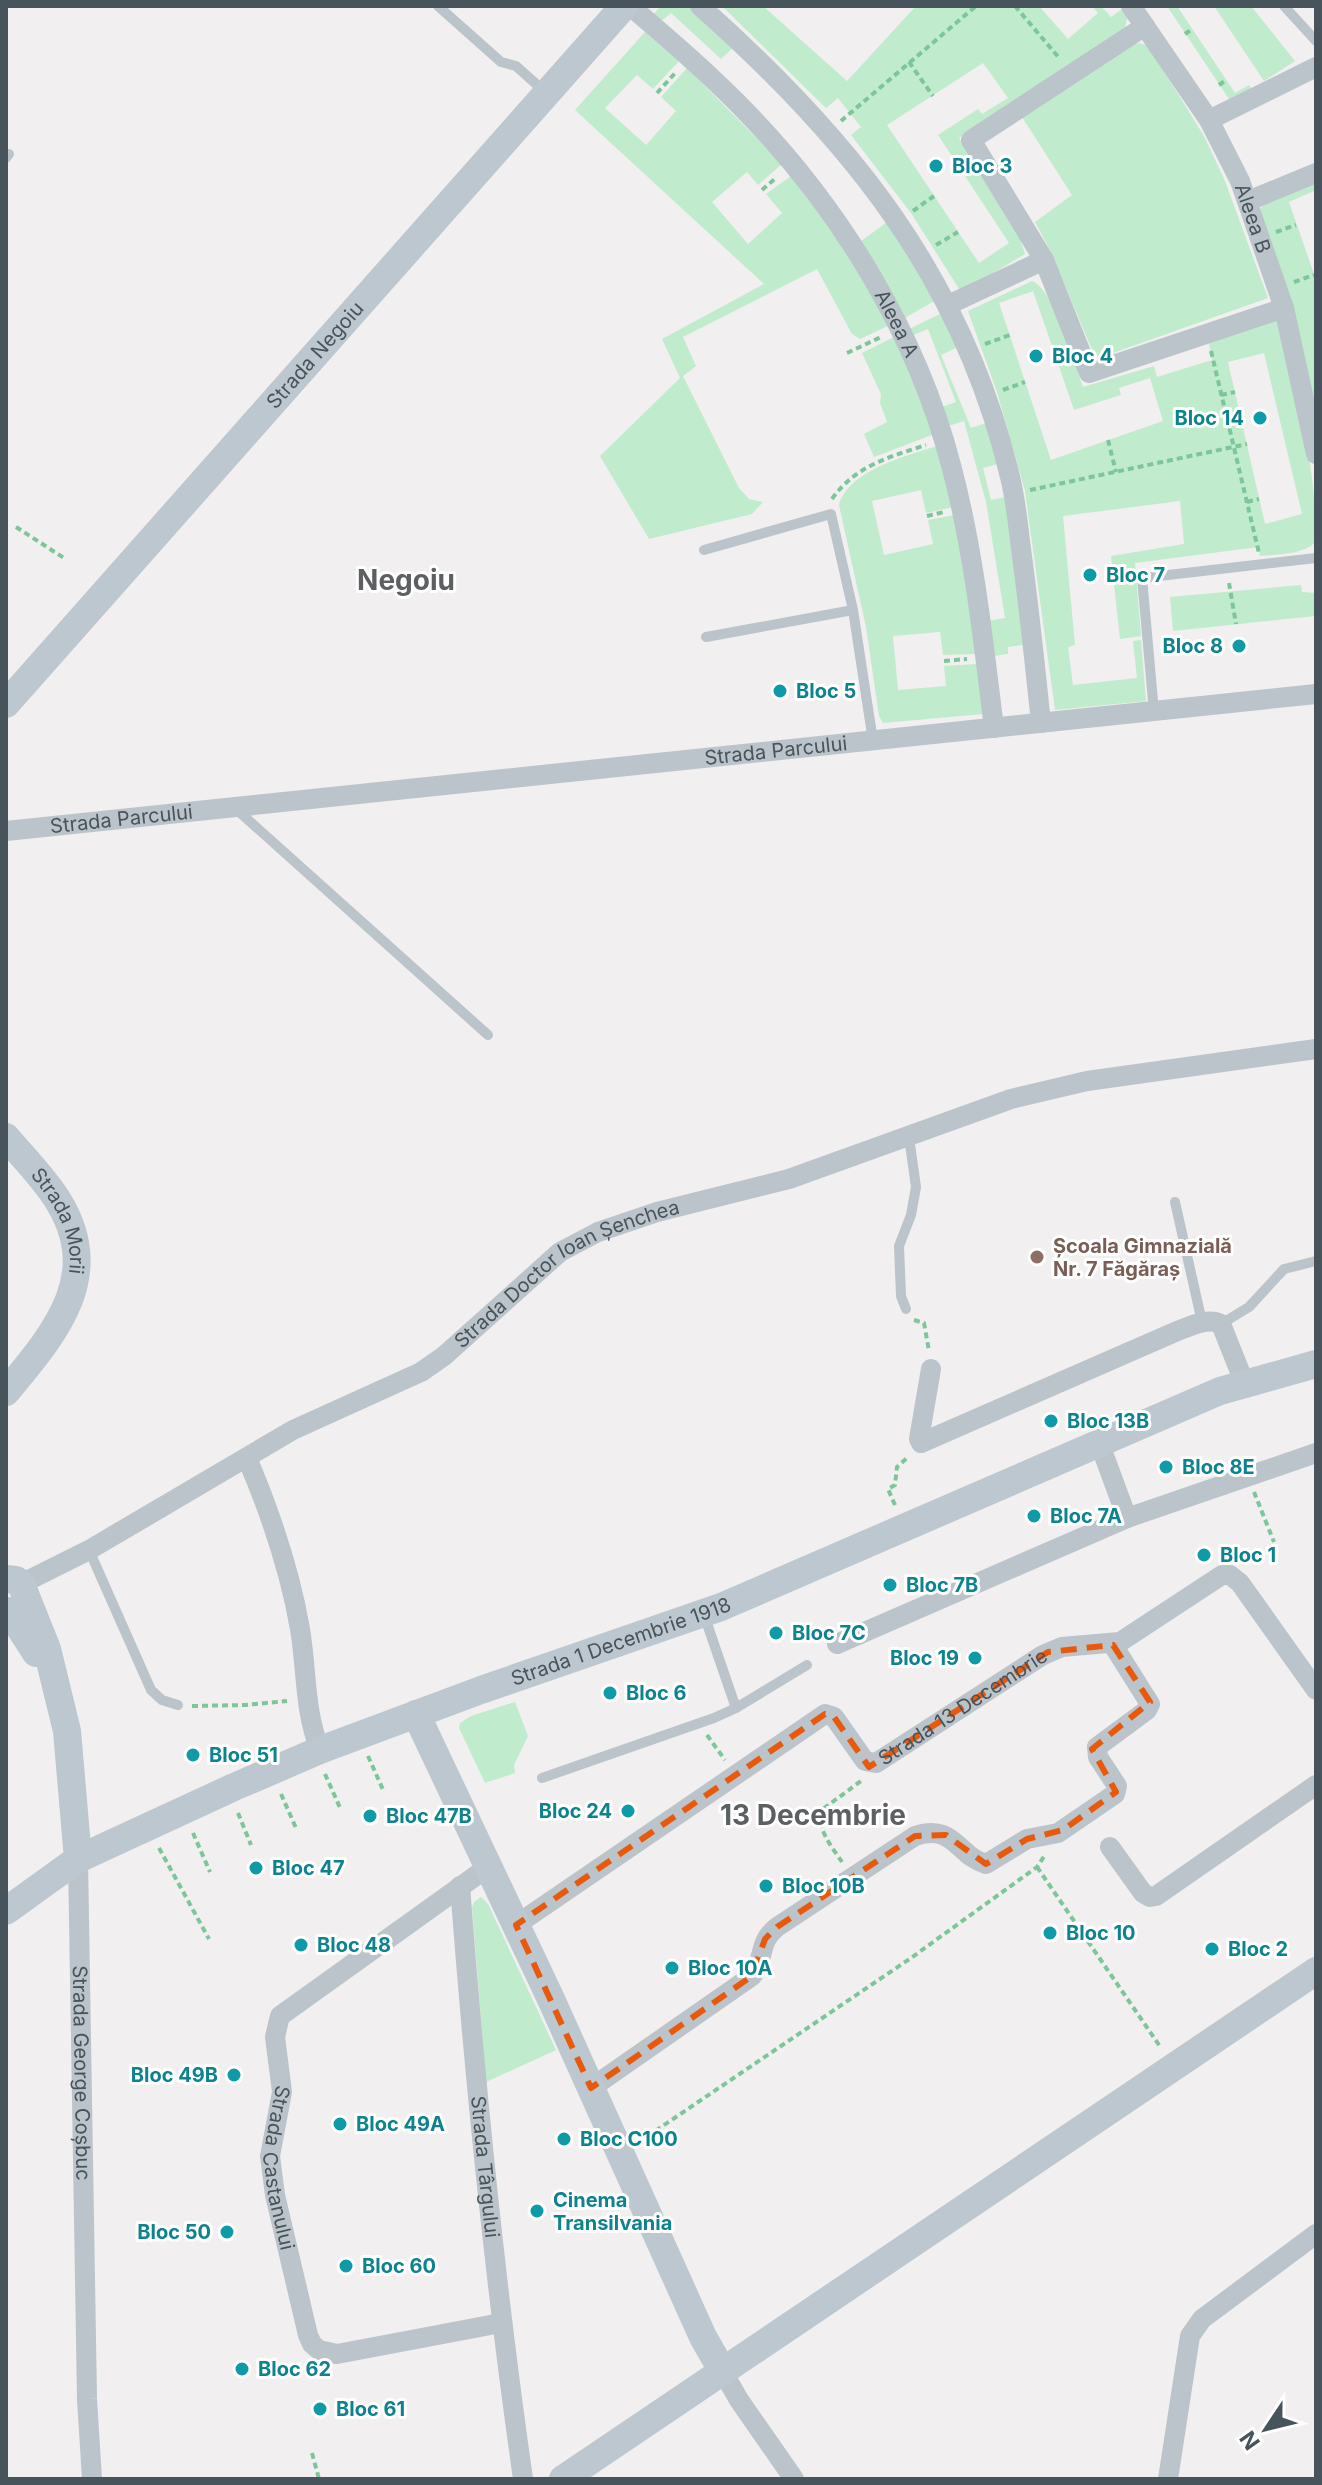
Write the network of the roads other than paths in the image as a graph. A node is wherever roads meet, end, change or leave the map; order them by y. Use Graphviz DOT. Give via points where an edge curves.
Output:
graph roads {
  1 [pos="438,6"];
  2 [pos="627,6"];
  3 [pos="700,6"];
  4 [pos="1131,6"];
  5 [pos="1284,6"];
  6 [pos="1145,26"];
  7 [pos="1316,41"];
  8 [pos="1316,67"];
  9 [pos="547,94"];
  10 [pos="1209,120"];
  11 [pos="1316,173"];
  12 [pos="1248,201"];
  13 [pos="1044,260"];
  14 [pos="948,305"];
  15 [pos="1284,308"];
  16 [pos="1316,454"];
  17 [pos="704,550"];
  18 [pos="1316,558"];
  19 [pos="853,610"];
  20 [pos="706,637"];
  21 [pos="1316,694"];
  22 [pos="6,704"];
  23 [pos="1154,712"];
  24 [pos="1041,723"];
  25 [pos="994,728"];
  26 [pos="873,741"];
  27 [pos="236,809"];
  28 [pos="6,831"];
  29 [pos="488,1035"];
  30 [pos="1316,1049"];
  31 [pos="6,1137"];
  32 [pos="909,1137"];
  33 [pos="1175,1202"];
  34 [pos="1316,1261"];
  35 [pos="906,1309"];
  36 [pos="1211,1323"];
  37 [pos="1316,1364"];
  38 [pos="931,1369"];
  39 [pos="1244,1382"];
  40 [pos="6,1392"];
  41 [pos="1099,1442"];
  42 [pos="1316,1453"];
  43 [pos="247,1458"];
  44 [pos="1127,1518"];
  45 [pos="89,1550"];
  46 [pos="13,1596"];
  47 [pos="703,1614"];
  48 [pos="837,1644"];
  49 [pos="1113,1645"];
  50 [pos="807,1665"];
  51 [pos="1316,1690"];
  52 [pos="178,1705"];
  53 [pos="736,1708"];
  54 [pos="416,1714"];
  55 [pos="323,1762"];
  56 [pos="542,1778"];
  57 [pos="1316,1785"];
  58 [pos="1110,1847"];
  59 [pos="78,1859"];
  60 [pos="488,1867"];
  61 [pos="460,1886"];
  62 [pos="6,1911"];
  63 [pos="516,1925"];
  64 [pos="1316,1971"];
  65 [pos="591,2088"];
  66 [pos="1316,2234"];
  67 [pos="501,2323"];
  68 [pos="723,2372"];
  69 [pos="92,2479"];
  70 [pos="523,2479"];
  71 [pos="563,2479"];
  72 [pos="794,2479"];
  73 [pos="1168,2479"];
  1 -- 9 [label="lane"];
  2 -- 9 [label="street, Strada Negoiu"];
  2 -- 25 [label="street, Aleea A" via="749,115 792,164 858,255 899,328 944,438 974,568"];
  3 -- 14 [label="street" via="829,131 920,254"];
  4 -- 6 [label="street, Aleea B"];
  5 -- 7 [label="lane"];
  6 -- 10 [label="street, Aleea B"];
  6 -- 13 [label="street" via="971,140"];
  8 -- 10 [label="street"];
  9 -- 22 [label="street, Strada Negoiu"];
  10 -- 12 [label="street, Aleea B"];
  11 -- 12 [label="street"];
  12 -- 15 [label="street, Aleea B"];
  13 -- 14 [label="street"];
  13 -- 15 [label="street" via="1089,373"];
  14 -- 24 [label="street" via="991,411 1013,495"];
  15 -- 16 [label="street, Aleea B"];
  17 -- 19 [label="lane" via="831,514"];
  18 -- 23 [label="lane" via="1142,578"];
  19 -- 20 [label="lane"];
  19 -- 26 [label="lane"];
  21 -- 23 [label="street, Strada Parcului"];
  23 -- 24 [label="street, Strada Parcului"];
  24 -- 25 [label="street, Strada Parcului"];
  25 -- 26 [label="street, Strada Parcului"];
  26 -- 27 [label="street, Strada Parcului"];
  27 -- 28 [label="street, Strada Parcului"];
  27 -- 29 [label="lane"];
  30 -- 32 [label="street, Strada Doctor Ioan Șenchea" via="1050,1088"];
  31 -- 40 [label="street, Strada Morii" via="65,1213 77,1280 59,1320"];
  32 -- 35 [label="lane" via="916,1187 899,1246"];
  32 -- 43 [label="street, Strada Doctor Ioan Șenchea" via="789,1179 657,1212 578,1241 421,1372 293,1430"];
  33 -- 36 [label="lane"];
  34 -- 36 [label="lane" via="1284,1269 1249,1307"];
  36 -- 38 [label="street" via="922,1443"];
  36 -- 39 [label="street"];
  37 -- 39 [label="street, Strada 1 Decembrie 1918"];
  39 -- 41 [label="street, Strada 1 Decembrie 1918"];
  41 -- 44 [label="street"];
  41 -- 47 [label="street, Strada 1 Decembrie 1918"];
  42 -- 44 [label="street"];
  43 -- 45 [label="street, Strada Doctor Ioan Șenchea"];
  43 -- 55 [label="street" via="296,1608 306,1700"];
  44 -- 48 [label="street"];
  45 -- 46 [label="street, Strada Doctor Ioan Șenchea"];
  45 -- 52 [label="lane" via="151,1690"];
  46 -- 59 [label="street, Strada George Coșbuc" via="36,1654 50,1668 67,1731"];
  47 -- 53 [label="lane"];
  47 -- 54 [label="street, Strada 1 Decembrie 1918"];
  49 -- 51 [label="street, Strada 13 Decembrie" via="1215,1578 1230,1575"];
  49 -- 63 [label="street, Strada 13 Decembrie" via="1048,1652 872,1764 828,1713"];
  49 -- 65 [label="street" via="1150,1706 1096,1749 1116,1792 1063,1830 1027,1839 986,1864 951,1838 921,1834 767,1935 752,1976"];
  50 -- 53 [label="lane"];
  53 -- 56 [label="lane"];
  54 -- 55 [label="street, Strada 1 Decembrie 1918"];
  54 -- 60 [label="street"];
  55 -- 59 [label="street, Strada 1 Decembrie 1918" via="234,1787"];
  57 -- 58 [label="street" via="1156,1896 1143,1893"];
  59 -- 62 [label="street, Strada 1 Decembrie 1918"];
  59 -- 69 [label="street, Strada George Coșbuc"];
  60 -- 61 [label="street"];
  60 -- 63 [label="street"];
  61 -- 67 [label="street, Strada Târgului"];
  61 -- 67 [label="street, Strada Castanului" via="280,2016 275,2037 282,2092 271,2137 271,2174 308,2335 319,2350 337,2354"];
  63 -- 65 [label="street"];
  64 -- 68 [label="street"];
  65 -- 68 [label="street"];
  66 -- 73 [label="street" via="1194,2328"];
  67 -- 70 [label="street, Strada Târgului"];
  68 -- 71 [label="street"];
  68 -- 72 [label="street"];
}
